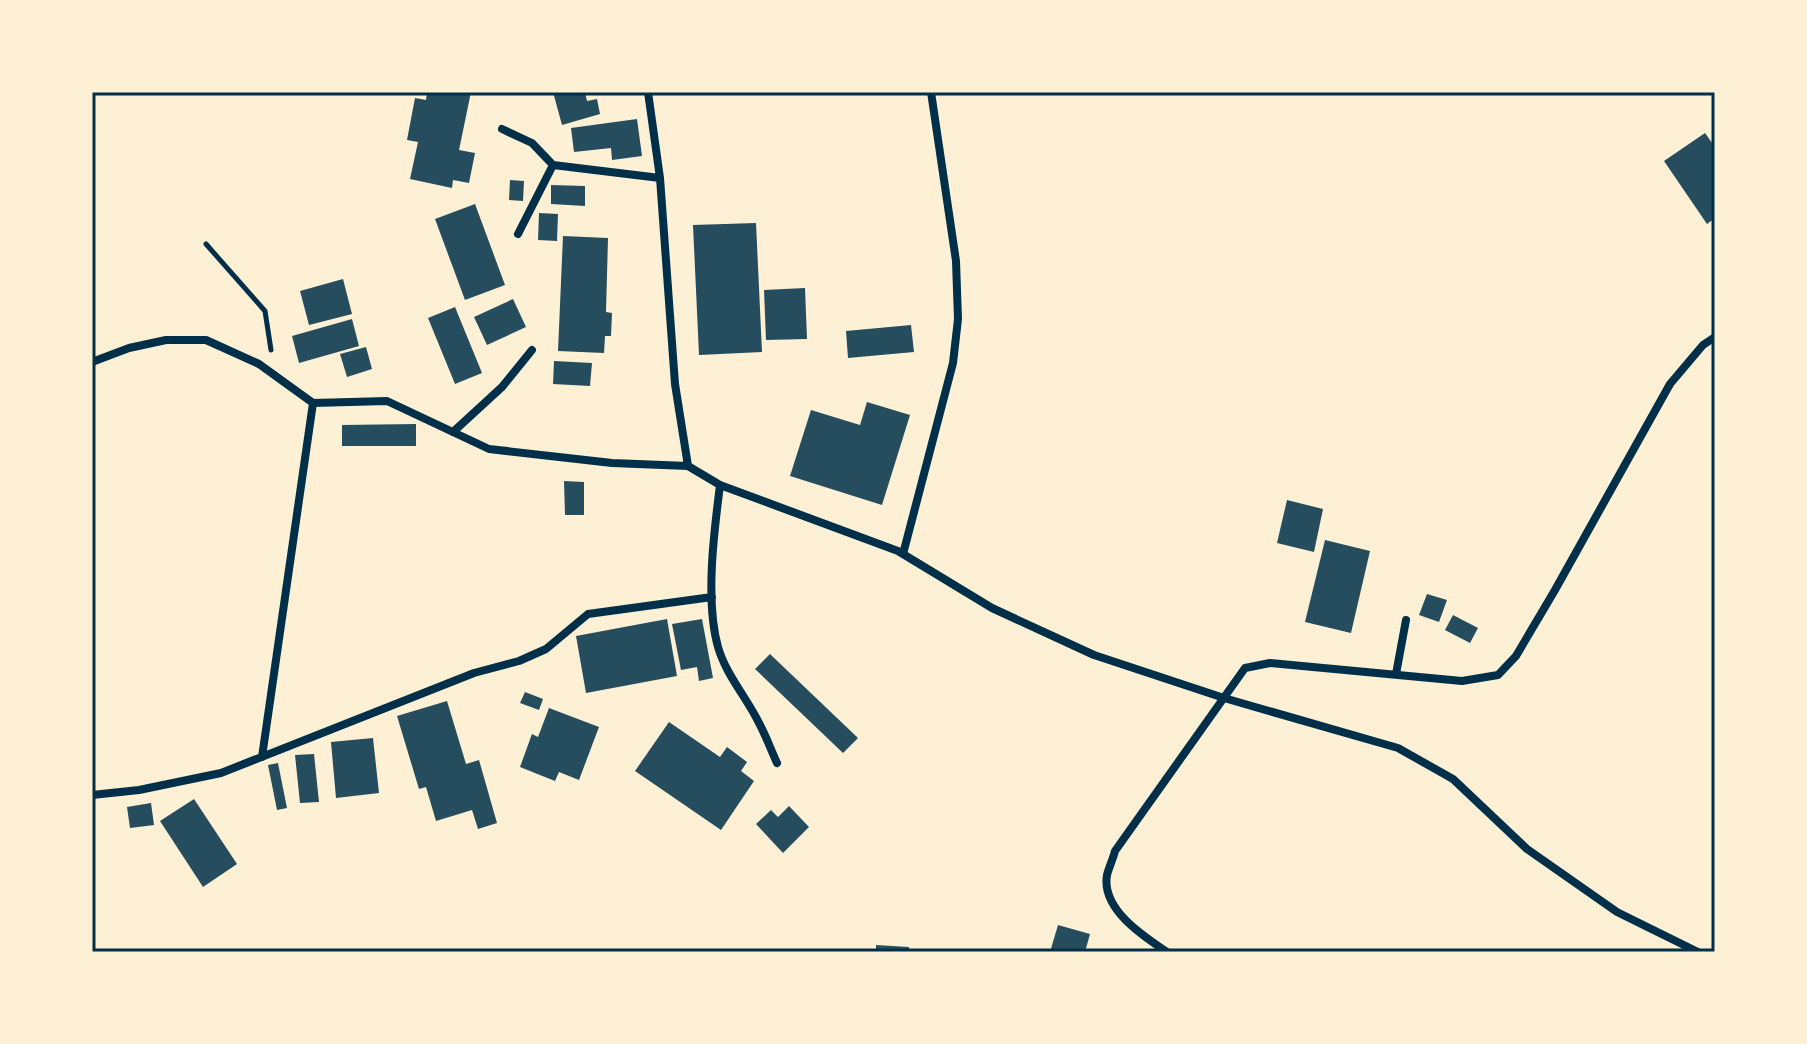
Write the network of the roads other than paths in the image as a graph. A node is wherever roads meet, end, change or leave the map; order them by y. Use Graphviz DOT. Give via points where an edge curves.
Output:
graph roads {
  1 [pos="648,92"];
  2 [pos="931,92"];
  3 [pos="502,129"];
  4 [pos="553,165"];
  5 [pos="660,178"];
  6 [pos="518,234"];
  7 [pos="1715,337"];
  8 [pos="532,350"];
  9 [pos="92,362"];
  10 [pos="313,403"];
  11 [pos="453,432"];
  12 [pos="688,466"];
  13 [pos="720,485"];
  14 [pos="903,554"];
  15 [pos="712,597"];
  16 [pos="1406,620"];
  17 [pos="1396,674"];
  18 [pos="1224,698"];
  19 [pos="262,757"];
  20 [pos="777,763"];
  21 [pos="92,795"];
  22 [pos="1156,949"];
  23 [pos="1167,952"];
  24 [pos="1698,952"];
  1 -- 5 [label="street"];
  2 -- 14 [label="street" via="956,261 958,319 953,363"];
  3 -- 4 [label="street" via="532,143"];
  4 -- 5 [label="street"];
  4 -- 6 [label="street"];
  5 -- 12 [label="street" via="675,384"];
  7 -- 17 [label="street" via="1670,384 1516,656 1498,675 1462,681"];
  8 -- 11 [label="street" via="502,387"];
  9 -- 10 [label="street" via="166,340 206,340 259,364"];
  10 -- 11 [label="street" via="387,401"];
  10 -- 19 [label="street"];
  11 -- 12 [label="street" via="489,449"];
  12 -- 13 [label="street"];
  13 -- 14 [label="street"];
  13 -- 15 [label="street"];
  14 -- 18 [label="street" via="992,608 1094,655"];
  15 -- 19 [label="street" via="588,614 546,649 519,661 474,673"];
  15 -- 20 [label="street" via="718,647"];
  16 -- 17 [label="street"];
  17 -- 18 [label="street" via="1270,663 1245,668"];
  18 -- 22 [label="street" via="1115,851 1107,877 1113,907"];
  18 -- 24 [label="street" via="1398,748 1453,779 1527,849 1617,912"];
  19 -- 21 [label="street" via="221,773"];
  22 -- 23 [label="street"];
}
